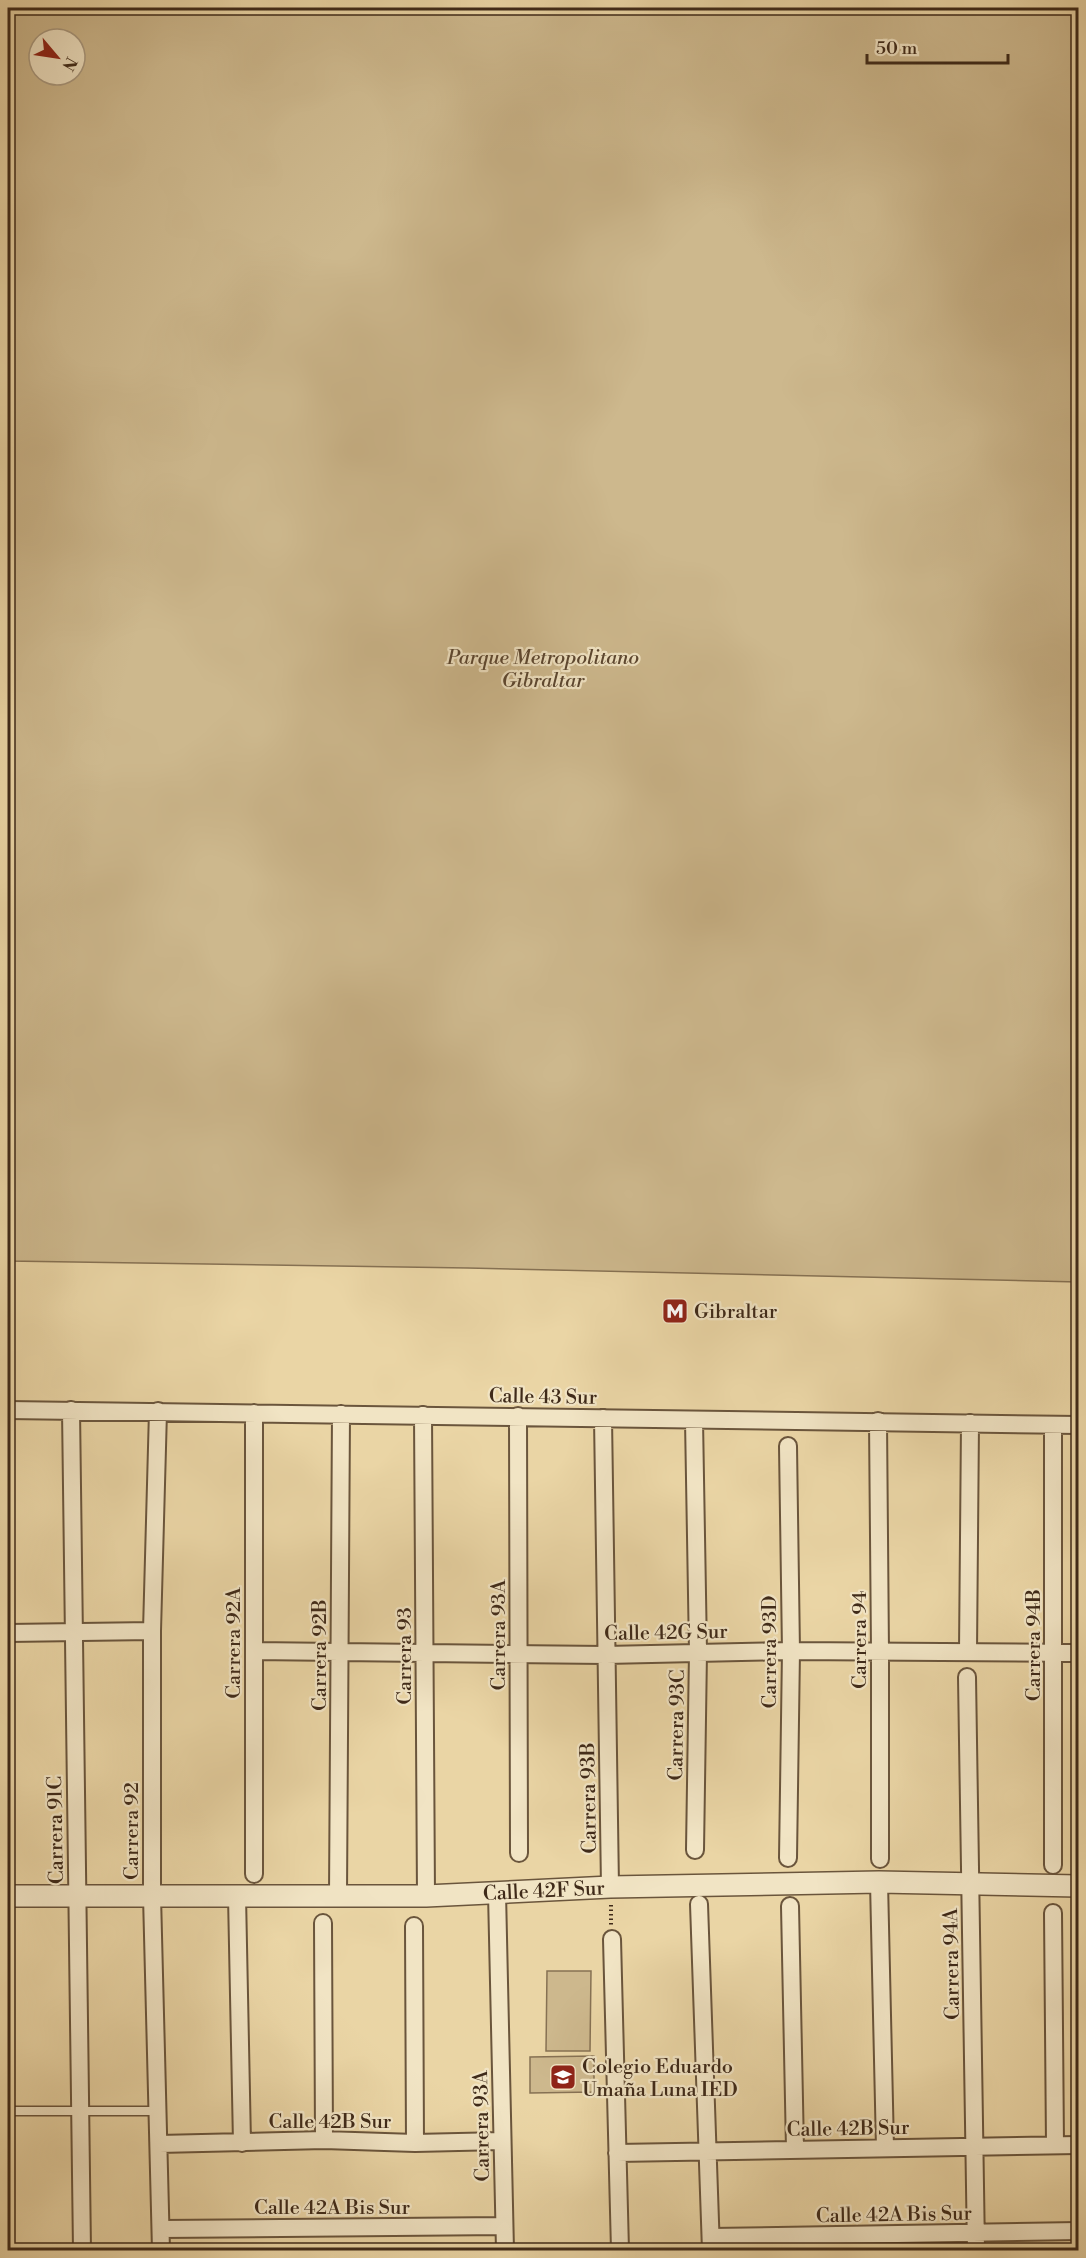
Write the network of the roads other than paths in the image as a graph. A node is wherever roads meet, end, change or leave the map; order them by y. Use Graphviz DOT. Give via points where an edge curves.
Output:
graph roads {
  1 [pos="8,1410"];
  2 [pos="71,1410"];
  3 [pos="158,1411"];
  4 [pos="254,1413"];
  5 [pos="341,1414"];
  6 [pos="423,1415"];
  7 [pos="518,1416"];
  8 [pos="603,1418"];
  9 [pos="694,1420"];
  10 [pos="878,1421"];
  11 [pos="970,1423"];
  12 [pos="1053,1425"];
  13 [pos="1078,1425"];
  14 [pos="788,1446"];
  15 [pos="152,1630"];
  16 [pos="74,1631"];
  17 [pos="8,1633"];
  18 [pos="254,1651"];
  19 [pos="791,1651"];
  20 [pos="340,1652"];
  21 [pos="425,1652"];
  22 [pos="698,1652"];
  23 [pos="880,1652"];
  24 [pos="968,1652"];
  25 [pos="1054,1653"];
  26 [pos="1078,1653"];
  27 [pos="519,1654"];
  28 [pos="606,1655"];
  29 [pos="967,1677"];
  30 [pos="695,1851"];
  31 [pos="519,1853"];
  32 [pos="788,1858"];
  33 [pos="880,1859"];
  34 [pos="1053,1865"];
  35 [pos="254,1874"];
  36 [pos="879,1882"];
  37 [pos="971,1884"];
  38 [pos="1078,1886"];
  39 [pos="610,1887"];
  40 [pos="497,1893"];
  41 [pos="8,1896"];
  42 [pos="77,1896"];
  43 [pos="152,1896"];
  44 [pos="237,1896"];
  45 [pos="338,1896"];
  46 [pos="426,1896"];
  47 [pos="699,1904"];
  48 [pos="790,1906"];
  49 [pos="1053,1913"];
  50 [pos="323,1923"];
  51 [pos="414,1926"];
  52 [pos="612,1939"];
  53 [pos="8,2111"];
  54 [pos="80,2111"];
  55 [pos="158,2111"];
  56 [pos="324,2140"];
  57 [pos="502,2141"];
  58 [pos="242,2143"];
  59 [pos="415,2143"];
  60 [pos="159,2144"];
  61 [pos="1054,2145"];
  62 [pos="1078,2145"];
  63 [pos="974,2147"];
  64 [pos="885,2148"];
  65 [pos="795,2149"];
  66 [pos="708,2151"];
  67 [pos="617,2153"];
  68 [pos="504,2226"];
  69 [pos="161,2229"];
  70 [pos="1078,2231"];
  71 [pos="976,2242"];
  72 [pos="711,2244"];
  73 [pos="82,2250"];
  74 [pos="162,2250"];
  75 [pos="505,2250"];
  76 [pos="620,2250"];
  1 -- 2 [label="street, Calle 43 Sur"];
  2 -- 3 [label="street, Calle 43 Sur"];
  2 -- 16 [label="street, Carrera 91C"];
  3 -- 4 [label="street, Calle 43 Sur"];
  3 -- 15 [label="street, Carrera 92"];
  4 -- 5 [label="street, Calle 43 Sur"];
  4 -- 18 [label="street, Carrera 92A"];
  5 -- 6 [label="street, Calle 43 Sur"];
  5 -- 20 [label="street, Carrera 92B"];
  6 -- 7 [label="street, Calle 43 Sur"];
  6 -- 21 [label="street, Carrera 93"];
  7 -- 8 [label="street, Calle 43 Sur"];
  7 -- 27 [label="street, Carrera 93A"];
  8 -- 9 [label="street, Calle 43 Sur"];
  8 -- 28 [label="street, Carrera 93B"];
  9 -- 10 [label="street, Calle 43 Sur"];
  9 -- 22 [label="street, Carrera 93C"];
  10 -- 11 [label="street, Calle 43 Sur"];
  10 -- 23 [label="street, Carrera 94"];
  11 -- 12 [label="street, Calle 43 Sur"];
  11 -- 24 [label="street"];
  12 -- 13 [label="street, Calle 43 Sur"];
  12 -- 25 [label="street, Carrera 94B"];
  14 -- 19 [label="street, Carrera 93D"];
  15 -- 16 [label="street"];
  15 -- 43 [label="street, Carrera 92"];
  16 -- 17 [label="street"];
  16 -- 42 [label="street, Carrera 91C"];
  18 -- 20 [label="street, Calle 42G Sur"];
  18 -- 35 [label="street, Carrera 92A"];
  19 -- 22 [label="street, Calle 42G Sur"];
  19 -- 23 [label="street, Calle 42G Sur"];
  19 -- 32 [label="street, Carrera 93D"];
  20 -- 21 [label="street, Calle 42G Sur"];
  20 -- 45 [label="street, Carrera 92B"];
  21 -- 27 [label="street, Calle 42G Sur"];
  21 -- 46 [label="street, Carrera 93"];
  22 -- 28 [label="street, Calle 42G Sur"];
  22 -- 30 [label="street, Carrera 93C"];
  23 -- 24 [label="street, Calle 42G Sur"];
  23 -- 33 [label="street, Carrera 94"];
  24 -- 25 [label="street, Calle 42G Sur"];
  25 -- 26 [label="street, Calle 42G Sur"];
  25 -- 34 [label="street, Carrera 94B"];
  27 -- 28 [label="street, Calle 42G Sur"];
  27 -- 31 [label="street, Carrera 93A"];
  28 -- 39 [label="street, Carrera 93B"];
  29 -- 37 [label="street, Carrera 94A"];
  36 -- 37 [label="street, Calle 42F Sur"];
  36 -- 39 [label="street, Calle 42F Sur"];
  36 -- 64 [label="street"];
  37 -- 38 [label="street, Calle 42F Sur"];
  37 -- 63 [label="street, Carrera 94A"];
  39 -- 40 [label="street, Calle 42F Sur"];
  40 -- 46 [label="street, Calle 42F Sur"];
  40 -- 57 [label="street, Carrera 93A"];
  41 -- 42 [label="street, Calle 42F Sur"];
  42 -- 43 [label="street, Calle 42F Sur"];
  42 -- 54 [label="street, Carrera 91C"];
  43 -- 44 [label="street, Calle 42F Sur"];
  43 -- 55 [label="street, Carrera 92"];
  44 -- 45 [label="street, Calle 42F Sur"];
  44 -- 58 [label="street"];
  45 -- 46 [label="street, Calle 42F Sur"];
  47 -- 66 [label="street"];
  48 -- 65 [label="street"];
  49 -- 61 [label="street"];
  50 -- 56 [label="street"];
  51 -- 59 [label="street"];
  52 -- 67 [label="street"];
  53 -- 54 [label="lane"];
  54 -- 55 [label="lane"];
  54 -- 73 [label="street, Carrera 91C"];
  55 -- 60 [label="street, Carrera 92"];
  56 -- 58 [label="street, Calle 42B Sur"];
  56 -- 59 [label="street, Calle 42B Sur"];
  57 -- 59 [label="street, Calle 42B Sur"];
  57 -- 68 [label="street, Carrera 93A"];
  58 -- 60 [label="street, Calle 42B Sur"];
  60 -- 69 [label="street, Carrera 92"];
  61 -- 62 [label="street, Calle 42B Sur"];
  61 -- 63 [label="street, Calle 42B Sur"];
  63 -- 64 [label="street, Calle 42B Sur"];
  63 -- 71 [label="street, Carrera 94A"];
  64 -- 65 [label="street, Calle 42B Sur"];
  65 -- 66 [label="street, Calle 42B Sur"];
  66 -- 67 [label="street, Calle 42B Sur"];
  66 -- 72 [label="street"];
  67 -- 76 [label="street"];
  68 -- 69 [label="street, Calle 42A Bis Sur"];
  68 -- 75 [label="street, Carrera 93A"];
  69 -- 74 [label="street, Carrera 92"];
  70 -- 71 [label="street, Calle 42A Bis Sur"];
  71 -- 72 [label="street, Calle 42A Bis Sur"];
}
